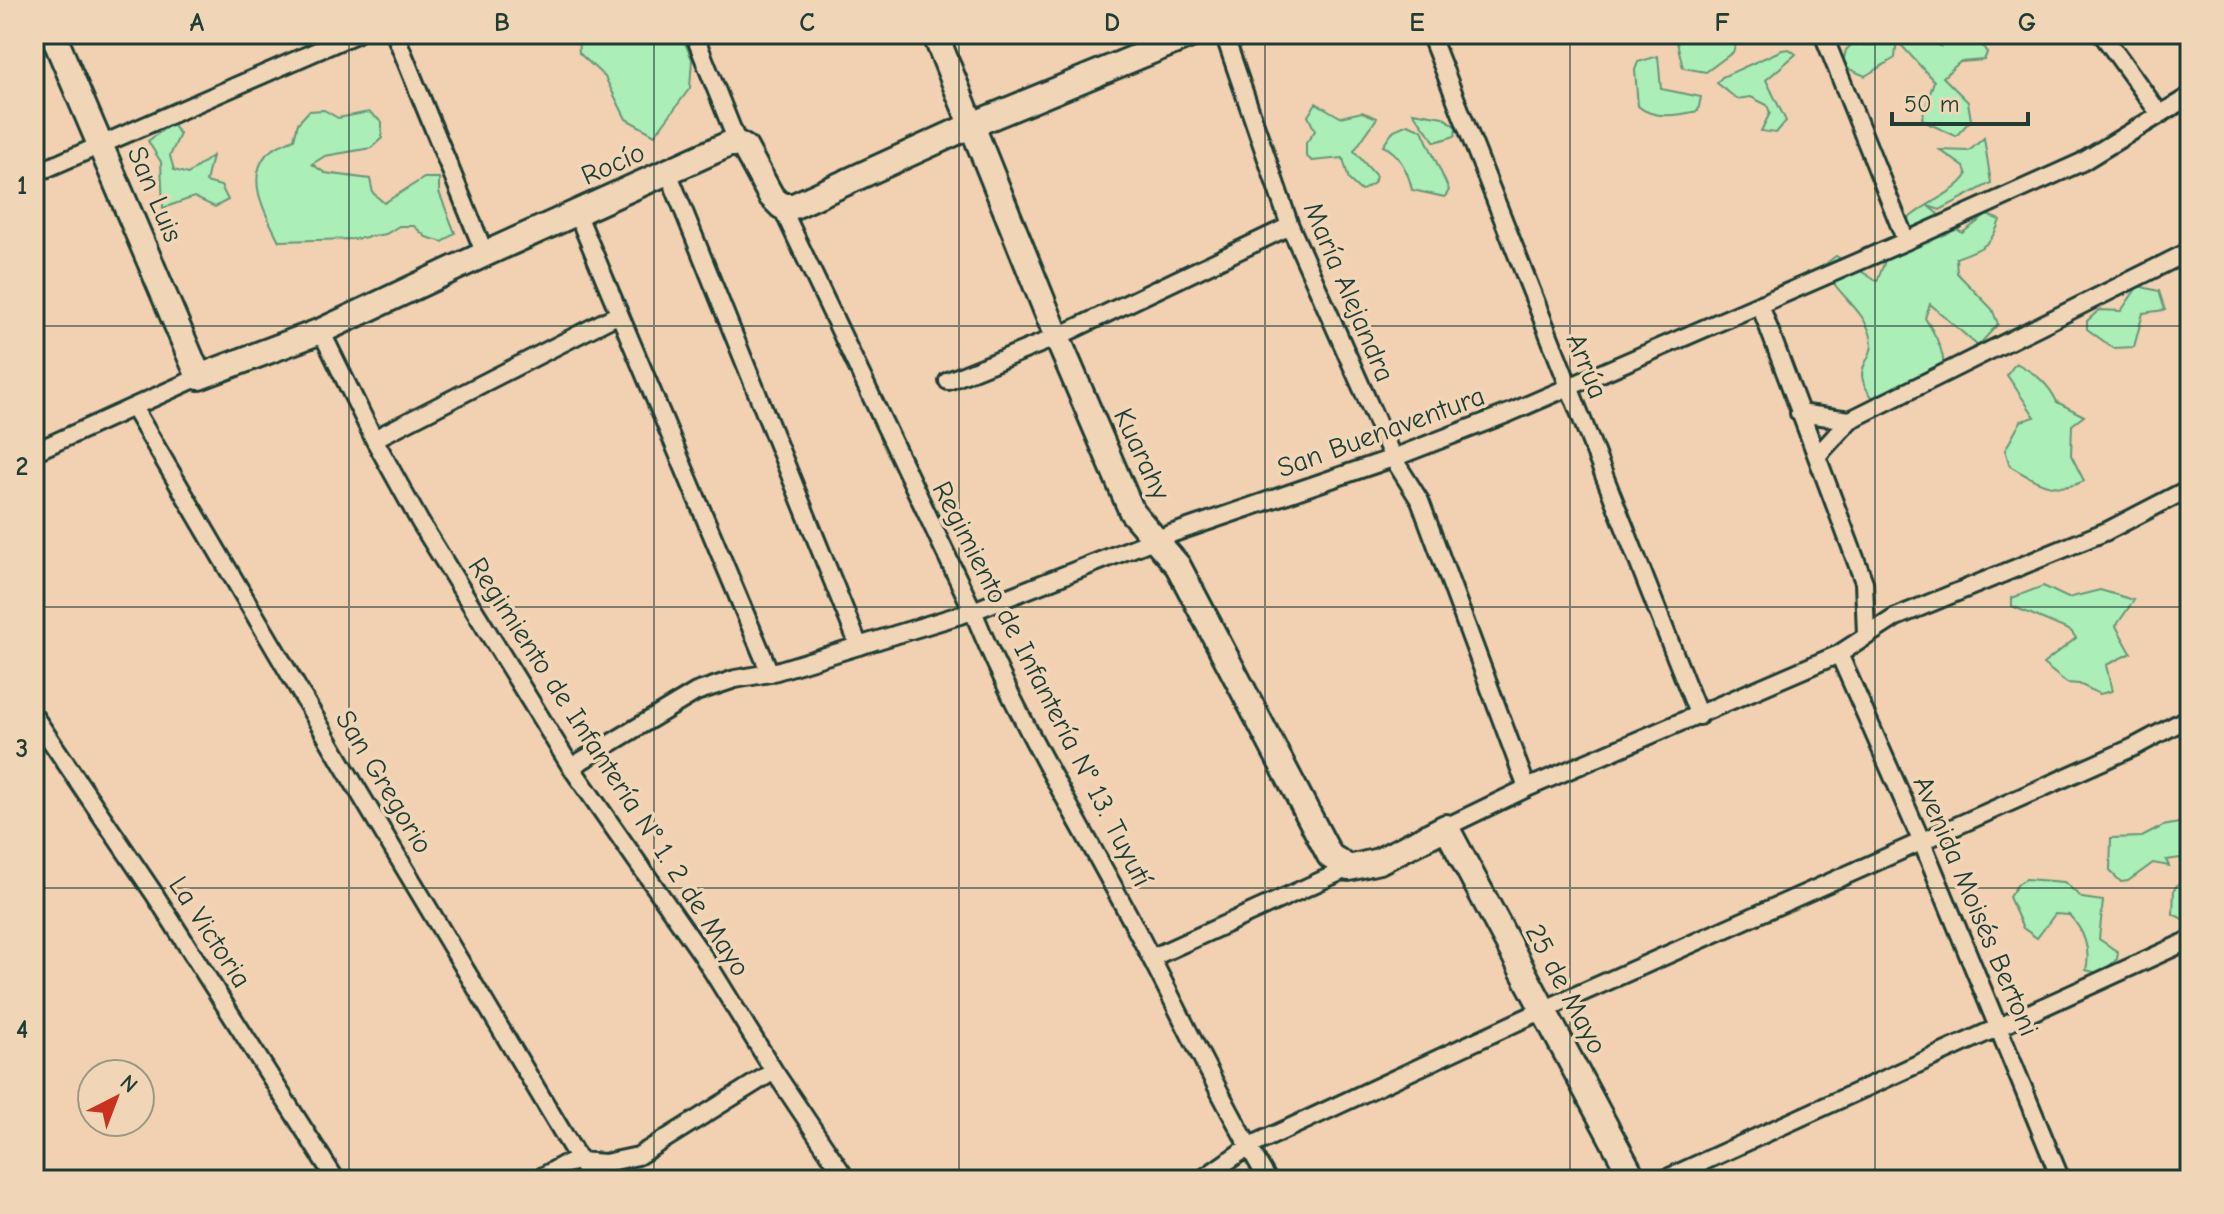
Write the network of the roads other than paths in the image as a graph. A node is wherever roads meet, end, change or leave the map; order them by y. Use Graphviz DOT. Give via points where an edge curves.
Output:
graph roads {
  1 [pos="53,34"];
  2 [pos="356,34"];
  3 [pos="395,34"];
  4 [pos="694,34"];
  5 [pos="935,34"];
  6 [pos="1193,34"];
  7 [pos="1224,34"];
  8 [pos="1430,34"];
  9 [pos="1823,34"];
  10 [pos="2102,34"];
  11 [pos="2190,96"];
  12 [pos="2159,113"];
  13 [pos="972,125"];
  14 [pos="102,144"];
  15 [pos="738,144"];
  16 [pos="668,172"];
  17 [pos="34,174"];
  18 [pos="781,206"];
  19 [pos="577,213"];
  20 [pos="1290,226"];
  21 [pos="1906,241"];
  22 [pos="2190,251"];
  23 [pos="485,254"];
  24 [pos="1760,305"];
  25 [pos="619,314"];
  26 [pos="321,331"];
  27 [pos="1057,337"];
  28 [pos="199,377"];
  29 [pos="948,381"];
  30 [pos="1568,387"];
  31 [pos="134,409"];
  32 [pos="1799,413"];
  33 [pos="1850,420"];
  34 [pos="374,439"];
  35 [pos="34,452"];
  36 [pos="1817,456"];
  37 [pos="1393,458"];
  38 [pos="2190,488"];
  39 [pos="1156,539"];
  40 [pos="973,611"];
  41 [pos="1866,635"];
  42 [pos="859,646"];
  43 [pos="1839,654"];
  44 [pos="770,673"];
  45 [pos="1699,716"];
  46 [pos="2190,717"];
  47 [pos="35,721"];
  48 [pos="571,767"];
  49 [pos="1527,788"];
  50 [pos="1446,827"];
  51 [pos="1921,840"];
  52 [pos="1349,868"];
  53 [pos="2190,940"];
  54 [pos="1151,958"];
  55 [pos="1543,1010"];
  56 [pos="2000,1028"];
  57 [pos="774,1071"];
  58 [pos="1248,1147"];
  59 [pos="578,1161"];
  60 [pos="336,1180"];
  61 [pos="536,1180"];
  62 [pos="591,1180"];
  63 [pos="847,1180"];
  64 [pos="1201,1180"];
  65 [pos="1268,1180"];
  66 [pos="1634,1180"];
  67 [pos="1663,1180"];
  68 [pos="2061,1180"];
  1 -- 14 [label="street, San Luis"];
  2 -- 14 [label="street"];
  3 -- 23 [label="street"];
  4 -- 15 [label="street"];
  5 -- 13 [label="street, Kuarahy"];
  6 -- 13 [label="street"];
  7 -- 20 [label="street, María Alejandra"];
  8 -- 30 [label="street, Arrúa"];
  9 -- 21 [label="street"];
  10 -- 12 [label="street"];
  11 -- 12 [label="street, San Buenaventura"];
  12 -- 21 [label="street, San Buenaventura" via="2082,162"];
  13 -- 18 [label="street" via="794,206"];
  13 -- 27 [label="street, Kuarahy"];
  14 -- 17 [label="street"];
  14 -- 28 [label="street, San Luis"];
  15 -- 16 [label="street, Rocío"];
  15 -- 18 [label="street"];
  16 -- 19 [label="street, Rocío"];
  16 -- 42 [label="street"];
  18 -- 40 [label="street, Regimiento de Infantería N° 13. Tuyutí"];
  19 -- 23 [label="street, Rocío"];
  19 -- 25 [label="street"];
  20 -- 27 [label="street"];
  20 -- 37 [label="street, María Alejandra"];
  21 -- 24 [label="street, San Buenaventura"];
  22 -- 33 [label="street"];
  23 -- 26 [label="street, Rocío"];
  24 -- 30 [label="street, San Buenaventura"];
  24 -- 32 [label="street"];
  25 -- 34 [label="street"];
  25 -- 44 [label="street"];
  26 -- 28 [label="street, Rocío"];
  26 -- 34 [label="street, Regimiento de Infantería N° 1. 2 de Mayo"];
  27 -- 29 [label="street"];
  27 -- 39 [label="street, Kuarahy" via="1132,512"];
  28 -- 31 [label="street, Rocío"];
  30 -- 37 [label="street, San Buenaventura"];
  30 -- 45 [label="street, Arrúa"];
  31 -- 35 [label="street, Rocío"];
  31 -- 59 [label="street, San Gregorio"];
  32 -- 33 [label="street"];
  32 -- 36 [label="street"];
  33 -- 36 [label="street"];
  34 -- 48 [label="street, Regimiento de Infantería N° 1. 2 de Mayo"];
  36 -- 41 [label="street" via="1864,582"];
  37 -- 39 [label="street, San Buenaventura"];
  37 -- 49 [label="street, María Alejandra" via="1420,501"];
  38 -- 41 [label="street" via="2107,531 1896,617"];
  39 -- 40 [label="street, San Buenaventura"];
  39 -- 52 [label="street, Kuarahy" via="1178,566 1330,856"];
  40 -- 42 [label="street, San Buenaventura"];
  40 -- 54 [label="street, Regimiento de Infantería N° 13. Tuyutí" via="1053,776"];
  41 -- 43 [label="street"];
  42 -- 44 [label="street, San Buenaventura"];
  43 -- 45 [label="street"];
  43 -- 51 [label="street, Avenida Moisés Bertoni"];
  44 -- 48 [label="street, San Buenaventura" via="696,692"];
  45 -- 49 [label="street"];
  46 -- 51 [label="street"];
  47 -- 60 [label="street, La Victoria" via="155,895"];
  48 -- 57 [label="street, Regimiento de Infantería N° 1. 2 de Mayo" via="703,956"];
  49 -- 50 [label="street"];
  50 -- 52 [label="street" via="1379,861"];
  50 -- 55 [label="street, 25 de Mayo"];
  51 -- 55 [label="street"];
  51 -- 56 [label="street, Avenida Moisés Bertoni"];
  52 -- 54 [label="street"];
  53 -- 56 [label="street"];
  54 -- 58 [label="street, Regimiento de Infantería N° 13. Tuyutí"];
  55 -- 58 [label="street"];
  55 -- 66 [label="street, 25 de Mayo"];
  56 -- 67 [label="street"];
  56 -- 68 [label="street, Avenida Moisés Bertoni"];
  57 -- 59 [label="street" via="638,1156 605,1163"];
  57 -- 63 [label="street, Regimiento de Infantería N° 1. 2 de Mayo"];
  58 -- 64 [label="street"];
  58 -- 65 [label="street, Regimiento de Infantería N° 13. Tuyutí"];
  59 -- 61 [label="street"];
  59 -- 62 [label="street, San Gregorio"];
}
